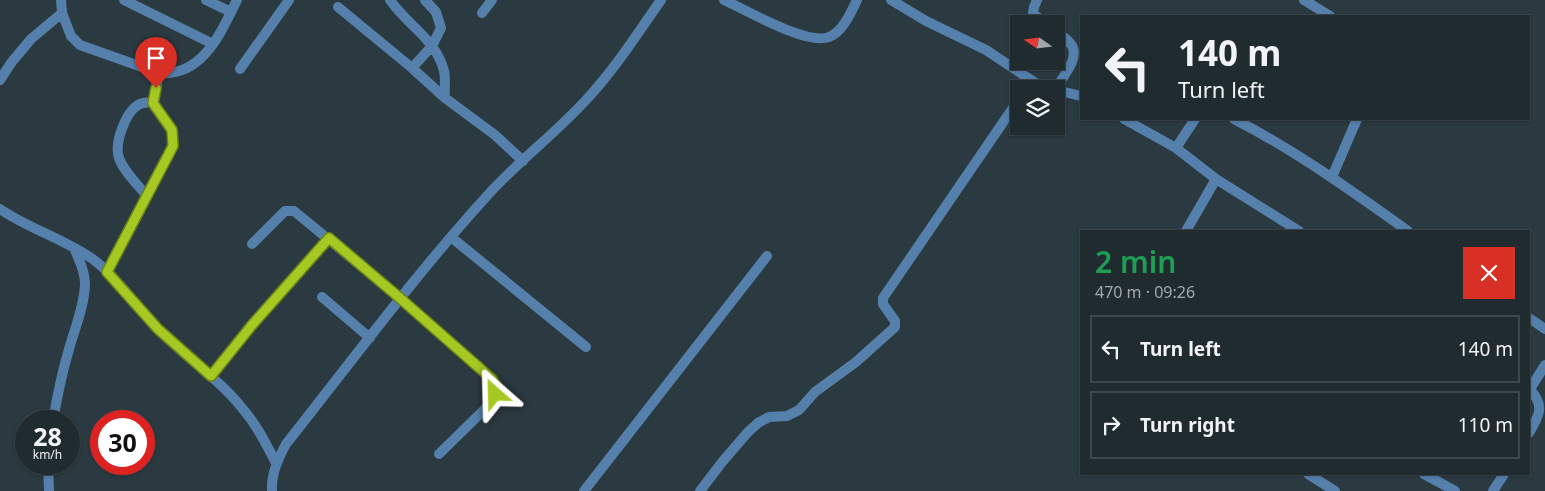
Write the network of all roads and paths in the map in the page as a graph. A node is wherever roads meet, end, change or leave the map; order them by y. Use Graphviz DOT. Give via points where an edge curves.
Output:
graph roads {
  1 [pos="60,0"];
  2 [pos="124,0"];
  3 [pos="206,0"];
  4 [pos="237,0"];
  5 [pos="289,0"];
  6 [pos="390,0"];
  7 [pos="425,0"];
  8 [pos="492,0"];
  9 [pos="661,0"];
  10 [pos="724,0"];
  11 [pos="857,0"];
  12 [pos="891,0"];
  13 [pos="1038,0"];
  14 [pos="1304,0"];
  15 [pos="338,8"];
  16 [pos="231,12"];
  17 [pos="482,13"];
  18 [pos="62,14"];
  19 [pos="1035,15"];
  20 [pos="1328,15"];
  21 [pos="1065,38"];
  22 [pos="213,44"];
  23 [pos="432,46"];
  24 [pos="412,68"];
  25 [pos="240,69"];
  26 [pos="159,73"];
  27 [pos="0,80"];
  28 [pos="1022,80"];
  29 [pos="1062,80"];
  30 [pos="1065,92"];
  31 [pos="1080,96"];
  32 [pos="444,98"];
  33 [pos="153,103"];
  34 [pos="1010,112"];
  35 [pos="1126,120"];
  36 [pos="1194,120"];
  37 [pos="1236,120"];
  38 [pos="1357,120"];
  39 [pos="1176,148"];
  40 [pos="523,162"];
  41 [pos="1332,177"];
  42 [pos="1216,179"];
  43 [pos="147,196"];
  44 [pos="0,208"];
  45 [pos="1187,230"];
  46 [pos="1297,230"];
  47 [pos="1407,230"];
  48 [pos="451,237"];
  49 [pos="329,238"];
  50 [pos="252,244"];
  51 [pos="74,248"];
  52 [pos="767,256"];
  53 [pos="107,272"];
  54 [pos="322,297"];
  55 [pos="401,299"];
  56 [pos="1530,319"];
  57 [pos="1545,329"];
  58 [pos="370,338"];
  59 [pos="586,347"];
  60 [pos="1545,365"];
  61 [pos="211,376"];
  62 [pos="1530,388"];
  63 [pos="1530,390"];
  64 [pos="55,410"];
  65 [pos="1530,431"];
  66 [pos="439,454"];
  67 [pos="276,463"];
  68 [pos="48,475"];
  69 [pos="1310,475"];
  70 [pos="1426,475"];
  71 [pos="1503,475"];
  72 [pos="49,491"];
  73 [pos="272,491"];
  74 [pos="584,491"];
  75 [pos="700,491"];
  76 [pos="1335,491"];
  77 [pos="1455,491"];
  78 [pos="1493,491"];
  1 -- 18 [label="street"];
  2 -- 22 [label="street"];
  3 -- 16 [label="street"];
  4 -- 16 [label="street"];
  5 -- 25 [label="street"];
  6 -- 23 [label="street"];
  7 -- 23 [label="street" via="436,12 441,28"];
  8 -- 17 [label="street"];
  9 -- 40 [label="street" via="614,68"];
  10 -- 11 [label="street" via="801,36 821,39 831,37 839,29"];
  12 -- 28 [label="street" via="986,50"];
  13 -- 19 [label="street" via="1034,7"];
  14 -- 20 [label="street"];
  15 -- 24 [label="street"];
  16 -- 22 [label="street"];
  18 -- 26 [label="street" via="71,36 80,45"];
  18 -- 27 [label="street" via="31,38"];
  21 -- 29 [label="street" via="1074,52"];
  22 -- 26 [label="street" via="203,57 178,72"];
  23 -- 24 [label="street"];
  23 -- 32 [label="street" via="444,72"];
  24 -- 32 [label="street"];
  26 -- 33 [label="street"];
  30 -- 31 [label="street"];
  32 -- 40 [label="street" via="495,135"];
  33 -- 43 [label="street" via="172,130 173,146"];
  33 -- 43 [label="street" via="138,104 132,110 118,147 119,158 126,171"];
  34 -- 75 [label="street" via="883,298 882,304 896,323 892,330 815,392 799,410 758,423"];
  35 -- 39 [label="street"];
  36 -- 39 [label="street"];
  37 -- 41 [label="street"];
  38 -- 41 [label="street"];
  39 -- 42 [label="street"];
  40 -- 48 [label="street" via="487,195"];
  41 -- 47 [label="street"];
  42 -- 45 [label="street"];
  42 -- 46 [label="street"];
  43 -- 53 [label="street"];
  44 -- 51 [label="street"];
  48 -- 55 [label="street"];
  48 -- 59 [label="street"];
  49 -- 50 [label="street" via="302,215 285,211"];
  49 -- 55 [label="street"];
  49 -- 61 [label="street"];
  51 -- 53 [label="street"];
  51 -- 64 [label="street" via="85,283 83,301"];
  52 -- 74 [label="street"];
  53 -- 61 [label="street" via="158,329"];
  54 -- 58 [label="street"];
  55 -- 58 [label="street"];
  55 -- 66 [label="street" via="496,386 492,402"];
  56 -- 57 [label="street"];
  58 -- 67 [label="street" via="286,444"];
  60 -- 62 [label="street"];
  61 -- 67 [label="street" via="257,427"];
  63 -- 65 [label="street" via="1541,400 1542,406"];
  67 -- 73 [label="street"];
  68 -- 72 [label="street"];
  69 -- 76 [label="street"];
  70 -- 77 [label="street"];
  71 -- 78 [label="street"];
}
